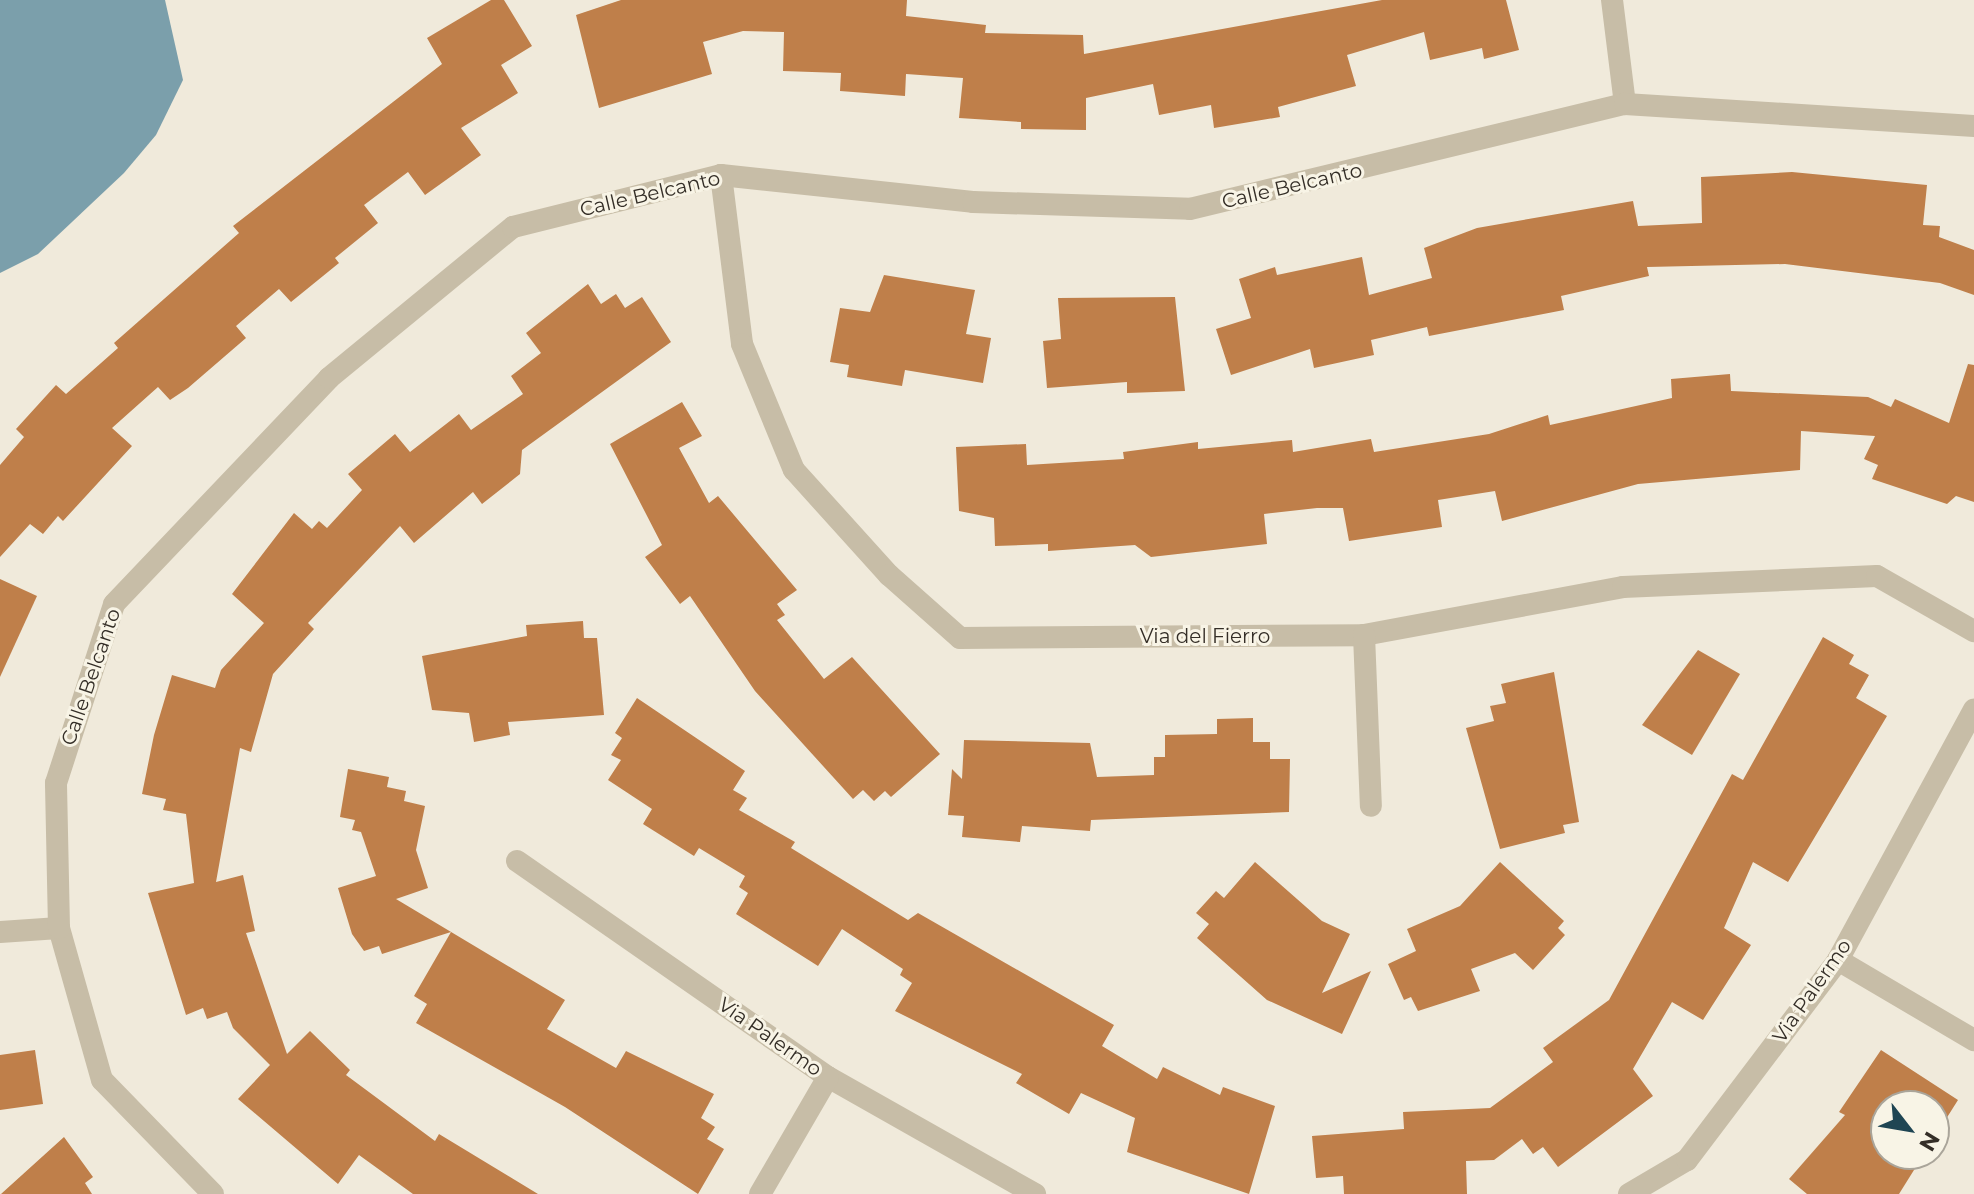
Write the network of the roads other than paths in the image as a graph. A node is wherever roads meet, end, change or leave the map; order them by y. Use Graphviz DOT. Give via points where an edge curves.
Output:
graph roads {
  1 [pos="1612,0"];
  2 [pos="1625,104"];
  3 [pos="1974,126"];
  4 [pos="721,175"];
  5 [pos="1974,631"];
  6 [pos="1364,635"];
  7 [pos="1974,710"];
  8 [pos="1371,806"];
  9 [pos="517,861"];
  10 [pos="59,928"];
  11 [pos="0,932"];
  12 [pos="1838,960"];
  13 [pos="1974,1040"];
  14 [pos="828,1077"];
  15 [pos="213,1194"];
  16 [pos="760,1194"];
  17 [pos="1035,1194"];
  18 [pos="1629,1194"];
  1 -- 2 [label="street"];
  2 -- 3 [label="street, Calle Belcanto"];
  2 -- 4 [label="street, Calle Belcanto" via="1190,209 973,202"];
  4 -- 6 [label="street, Via del Fierro" via="742,344 794,470 889,575 960,638"];
  4 -- 10 [label="street, Calle Belcanto" via="513,227 329,378 114,604 56,783"];
  5 -- 6 [label="street, Via del Fierro" via="1877,576 1623,587"];
  6 -- 8 [label="street"];
  7 -- 12 [label="street, Via Palermo"];
  9 -- 14 [label="street, Via Palermo"];
  10 -- 11 [label="street"];
  10 -- 15 [label="street, Calle Belcanto" via="102,1080"];
  12 -- 13 [label="street"];
  12 -- 18 [label="street, Via Palermo" via="1687,1160"];
  14 -- 16 [label="street"];
  14 -- 17 [label="street, Via Palermo"];
}
